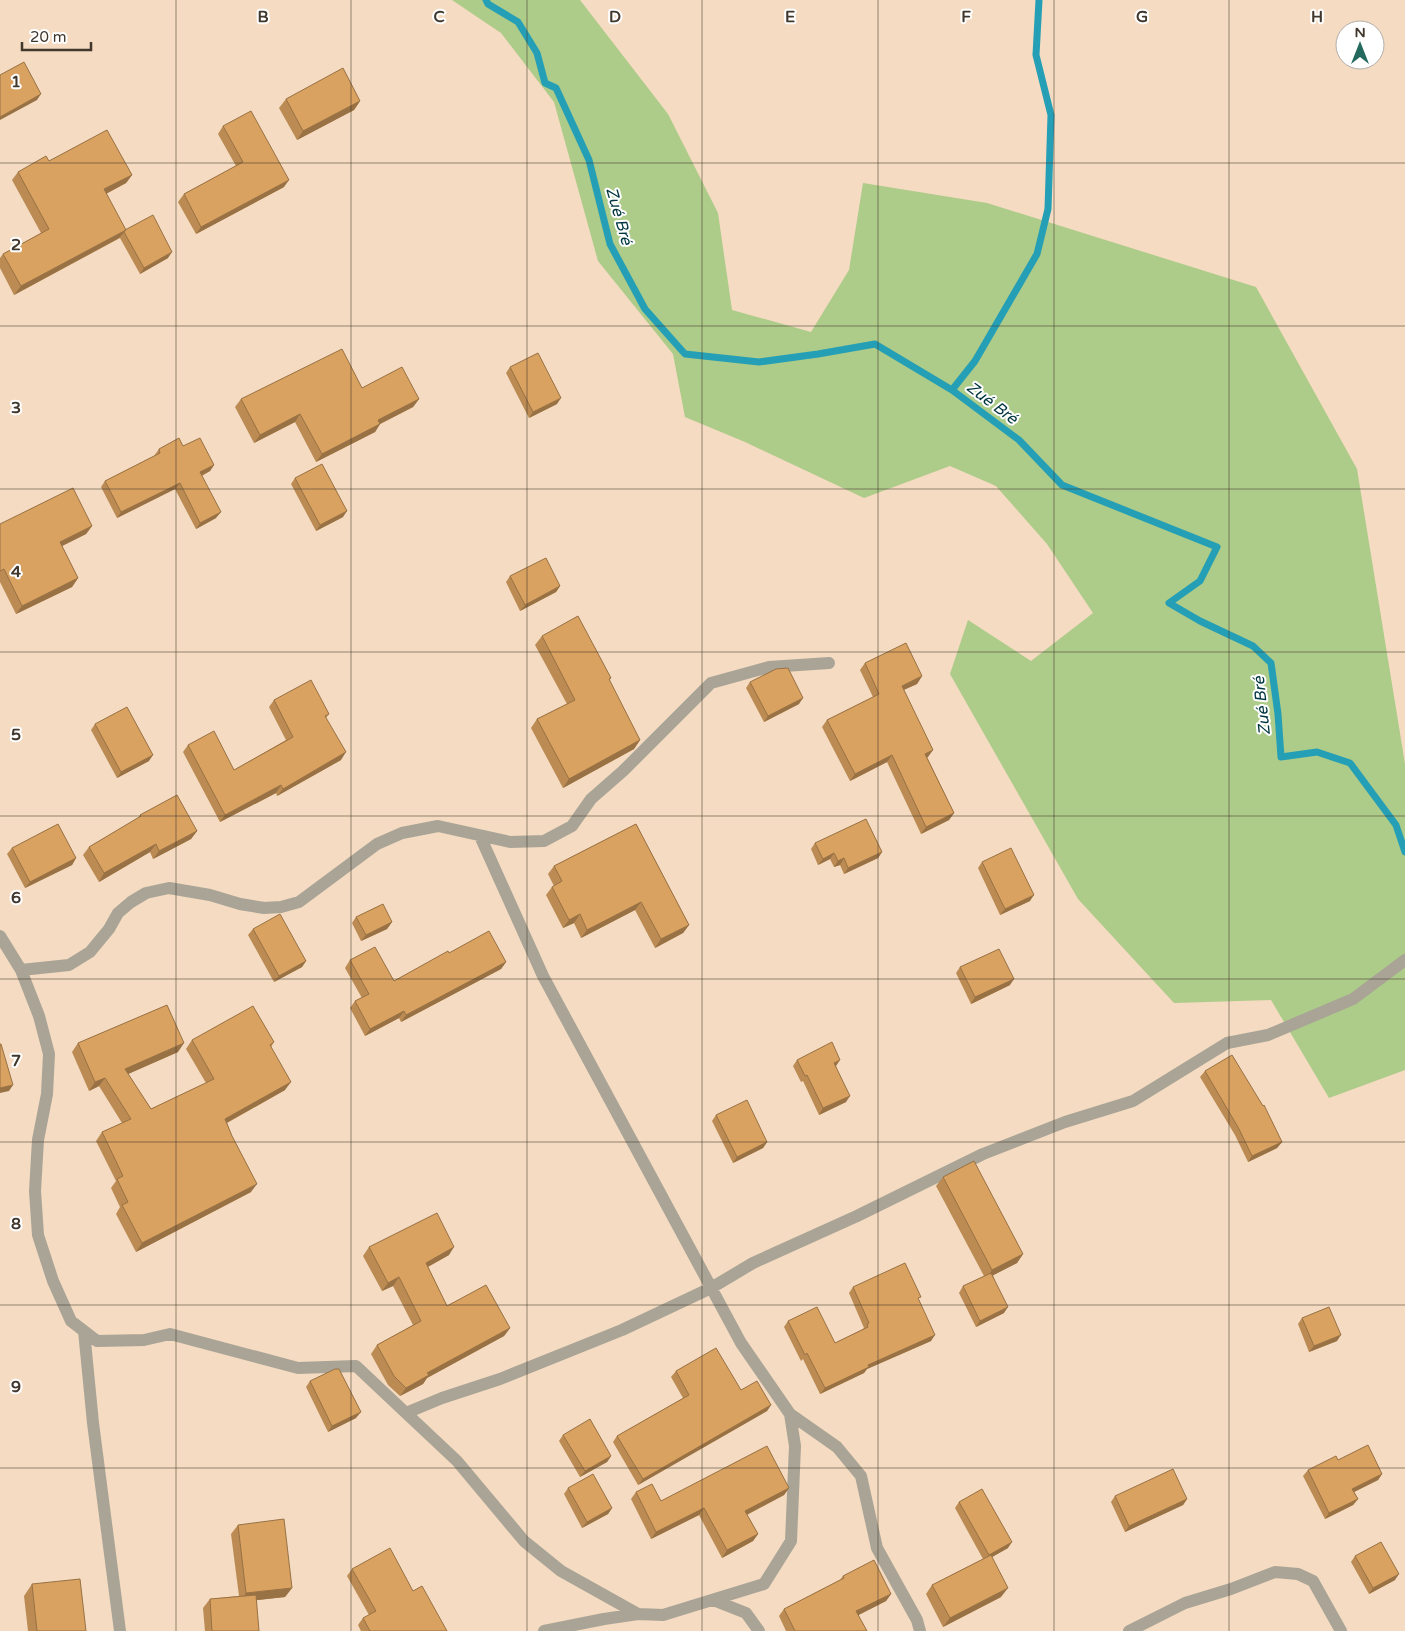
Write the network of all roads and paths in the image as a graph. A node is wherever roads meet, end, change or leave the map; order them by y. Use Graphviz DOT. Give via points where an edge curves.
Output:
graph roads {
  1 [pos="828,663"];
  2 [pos="480,836"];
  3 [pos="0,936"];
  4 [pos="1405,960"];
  5 [pos="21,970"];
  6 [pos="711,1288"];
  7 [pos="84,1331"];
  8 [pos="406,1413"];
  9 [pos="790,1414"];
  10 [pos="713,1600"];
  11 [pos="638,1614"];
  12 [pos="120,1631"];
  13 [pos="544,1631"];
  14 [pos="759,1631"];
  15 [pos="920,1631"];
  16 [pos="1129,1631"];
  17 [pos="1340,1631"];
  1 -- 2 [label="street" via="769,667 711,683 590,800 572,826 544,841 510,842"];
  2 -- 5 [label="street" via="438,826 402,833 377,844 299,902 281,907 240,904 169,888 146,893 118,913 90,952 69,965"];
  2 -- 6 [label="street" via="543,976"];
  3 -- 5 [label="street"];
  4 -- 6 [label="street" via="1352,999 1268,1035 1227,1043 1133,1101 1065,1122 983,1154 753,1263"];
  5 -- 7 [label="street" via="39,1016 49,1054 47,1094 38,1140 35,1191 38,1235 71,1321"];
  6 -- 8 [label="street" via="622,1330"];
  6 -- 9 [label="street" via="741,1343"];
  7 -- 8 [label="street" via="97,1341 144,1340 170,1334 298,1368 356,1366"];
  7 -- 12 [label="street"];
  8 -- 11 [label="street" via="457,1461 524,1541 561,1571"];
  9 -- 10 [label="street" via="795,1446 791,1541 764,1584"];
  9 -- 15 [label="street" via="837,1447 861,1476 876,1548 917,1620"];
  10 -- 11 [label="street" via="664,1615"];
  10 -- 14 [label="street" via="746,1612"];
  11 -- 13 [label="street"];
  16 -- 17 [label="street" via="1185,1603 1275,1572 1298,1574 1313,1581"];
}
